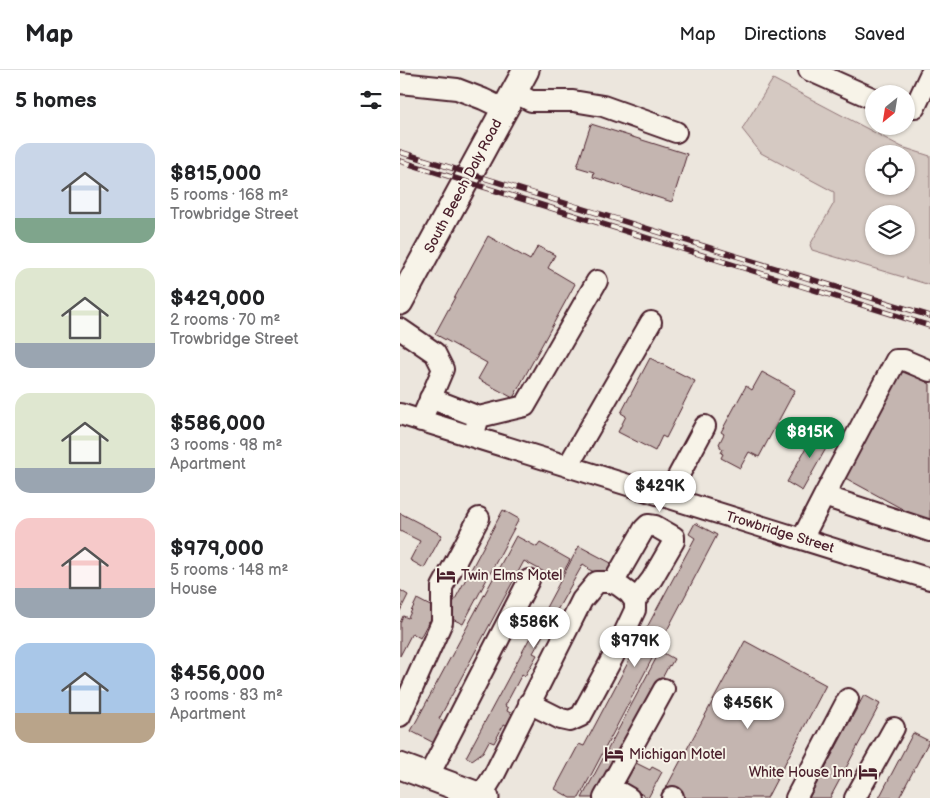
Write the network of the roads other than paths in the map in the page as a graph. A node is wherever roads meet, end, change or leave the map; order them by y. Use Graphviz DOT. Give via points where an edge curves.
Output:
graph roads {
  1 [pos="526,70"];
  2 [pos="809,70"];
  3 [pos="930,75"];
  4 [pos="400,83"];
  5 [pos="865,95"];
  6 [pos="509,101"];
  7 [pos="915,107"];
  8 [pos="676,132"];
  9 [pos="597,281"];
  10 [pos="400,302"];
  11 [pos="651,322"];
  12 [pos="400,329"];
  13 [pos="930,371"];
  14 [pos="430,398"];
  15 [pos="400,414"];
  16 [pos="479,418"];
  17 [pos="421,420"];
  18 [pos="705,426"];
  19 [pos="472,436"];
  20 [pos="568,466"];
  21 [pos="824,496"];
  22 [pos="667,497"];
  23 [pos="479,518"];
  24 [pos="930,532"];
  25 [pos="802,539"];
  26 [pos="930,579"];
  27 [pos="529,580"];
  28 [pos="613,583"];
  29 [pos="635,601"];
  30 [pos="664,689"];
  31 [pos="848,699"];
  32 [pos="529,703"];
  33 [pos="400,716"];
  34 [pos="894,728"];
  35 [pos="400,766"];
  36 [pos="428,776"];
  37 [pos="607,793"];
  38 [pos="484,797"];
  39 [pos="628,798"];
  40 [pos="796,798"];
  41 [pos="855,798"];
  1 -- 6 [label="main road, South Beech Daly Road"];
  2 -- 5 [label="street"];
  3 -- 7 [label="street"];
  4 -- 6 [label="street"];
  6 -- 8 [label="street" via="573,101 603,106"];
  6 -- 10 [label="main road, South Beech Daly Road"];
  9 -- 16 [label="street" via="525,406"];
  11 -- 20 [label="street"];
  12 -- 14 [label="street" via="435,353 443,369"];
  13 -- 21 [label="street" via="896,360"];
  14 -- 16 [label="street"];
  14 -- 17 [label="street"];
  15 -- 17 [label="street, Trowbridge Street"];
  16 -- 19 [label="street"];
  17 -- 19 [label="street, Trowbridge Street"];
  18 -- 22 [label="street"];
  19 -- 20 [label="street, Trowbridge Street"];
  20 -- 22 [label="street, Trowbridge Street"];
  21 -- 24 [label="street"];
  21 -- 25 [label="street"];
  22 -- 25 [label="street, Trowbridge Street"];
  23 -- 33 [label="street" via="442,587 442,622"];
  25 -- 26 [label="street, Trowbridge Street"];
  27 -- 36 [label="street"];
  28 -- 29 [label="street" via="630,592"];
  28 -- 29 [label="street" via="648,525 674,537 652,579"];
  28 -- 32 [label="street" via="597,582 582,600"];
  29 -- 32 [label="street" via="635,610 613,657 581,716 570,721 561,719"];
  30 -- 37 [label="street"];
  31 -- 40 [label="street"];
  32 -- 38 [label="street"];
  34 -- 41 [label="street"];
  35 -- 36 [label="main road"];
  36 -- 38 [label="main road"];
  37 -- 39 [label="street"];
}
